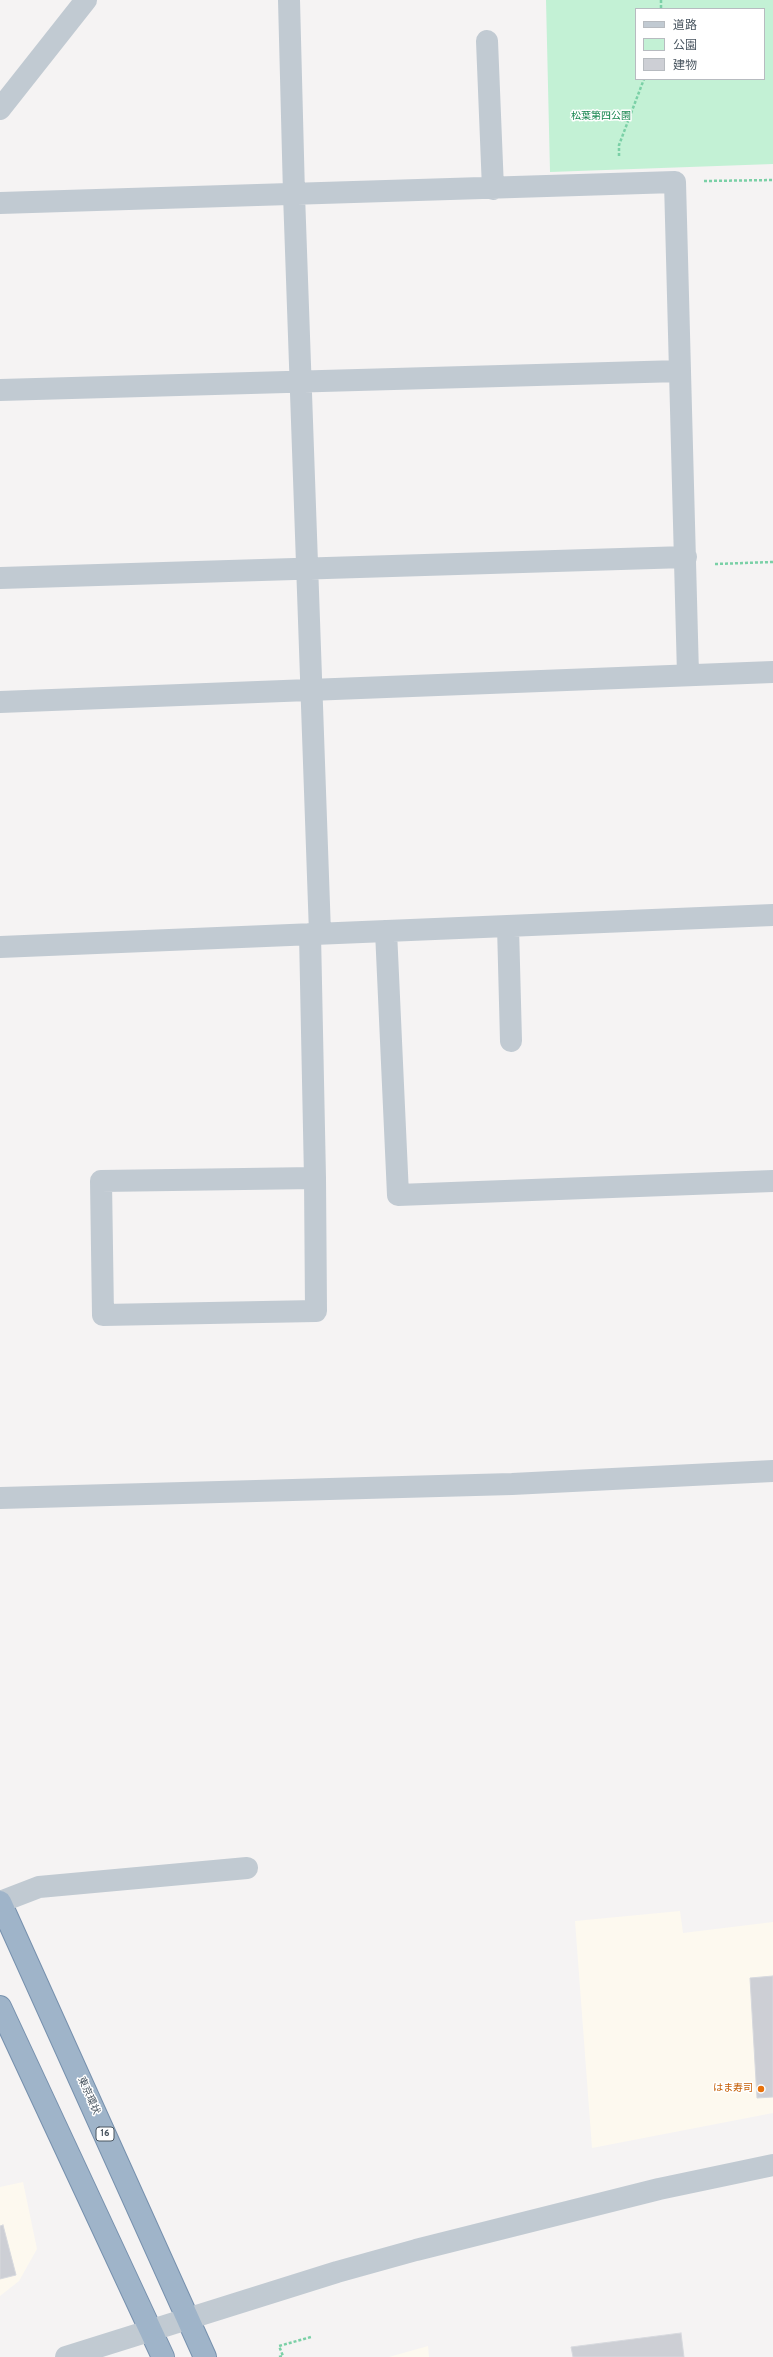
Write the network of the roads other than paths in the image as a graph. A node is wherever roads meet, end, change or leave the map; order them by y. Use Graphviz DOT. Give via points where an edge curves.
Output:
graph roads {
  1 [pos="86,0"];
  2 [pos="289,0"];
  3 [pos="487,41"];
  4 [pos="0,109"];
  5 [pos="493,189"];
  6 [pos="294,194"];
  7 [pos="0,203"];
  8 [pos="680,371"];
  9 [pos="300,382"];
  10 [pos="0,390"];
  11 [pos="686,561"];
  12 [pos="307,569"];
  13 [pos="0,578"];
  14 [pos="773,672"];
  15 [pos="688,675"];
  16 [pos="311,690"];
  17 [pos="0,702"];
  18 [pos="773,915"];
  19 [pos="508,926"];
  20 [pos="386,931"];
  21 [pos="315,934"];
  22 [pos="0,947"];
  23 [pos="511,1041"];
  24 [pos="315,1178"];
  25 [pos="773,1181"];
  26 [pos="773,1471"];
  27 [pos="0,1498"];
  28 [pos="246,1868"];
  29 [pos="0,1902"];
  30 [pos="0,2007"];
  31 [pos="773,2165"];
  32 [pos="186,2319"];
  33 [pos="150,2330"];
  34 [pos="66,2357"];
  35 [pos="163,2357"];
  36 [pos="205,2357"];
  1 -- 4 [label="street"];
  2 -- 6 [label="street"];
  3 -- 5 [label="street"];
  5 -- 6 [label="street"];
  5 -- 8 [label="street" via="675,182"];
  6 -- 7 [label="street"];
  6 -- 9 [label="street"];
  8 -- 9 [label="street"];
  8 -- 11 [label="street"];
  9 -- 10 [label="street"];
  9 -- 12 [label="street"];
  11 -- 12 [label="street"];
  11 -- 15 [label="street"];
  12 -- 13 [label="street"];
  12 -- 16 [label="street"];
  14 -- 15 [label="street"];
  15 -- 16 [label="street"];
  16 -- 17 [label="street"];
  16 -- 21 [label="street"];
  18 -- 19 [label="street"];
  19 -- 20 [label="street"];
  19 -- 23 [label="street"];
  20 -- 21 [label="street"];
  20 -- 25 [label="street" via="398,1195"];
  21 -- 22 [label="street"];
  21 -- 24 [label="street"];
  24 -- 24 [label="street" via="101,1181 103,1315 316,1311"];
  26 -- 27 [label="street" via="504,1485"];
  28 -- 29 [label="street" via="39,1887"];
  29 -- 32 [label="highway, 東京環状 / 16"];
  30 -- 33 [label="highway"];
  31 -- 32 [label="street" via="659,2189 416,2250"];
  32 -- 33 [label="street"];
  32 -- 36 [label="highway, 東京環状 / 16"];
  33 -- 34 [label="street"];
  33 -- 35 [label="highway"];
}
